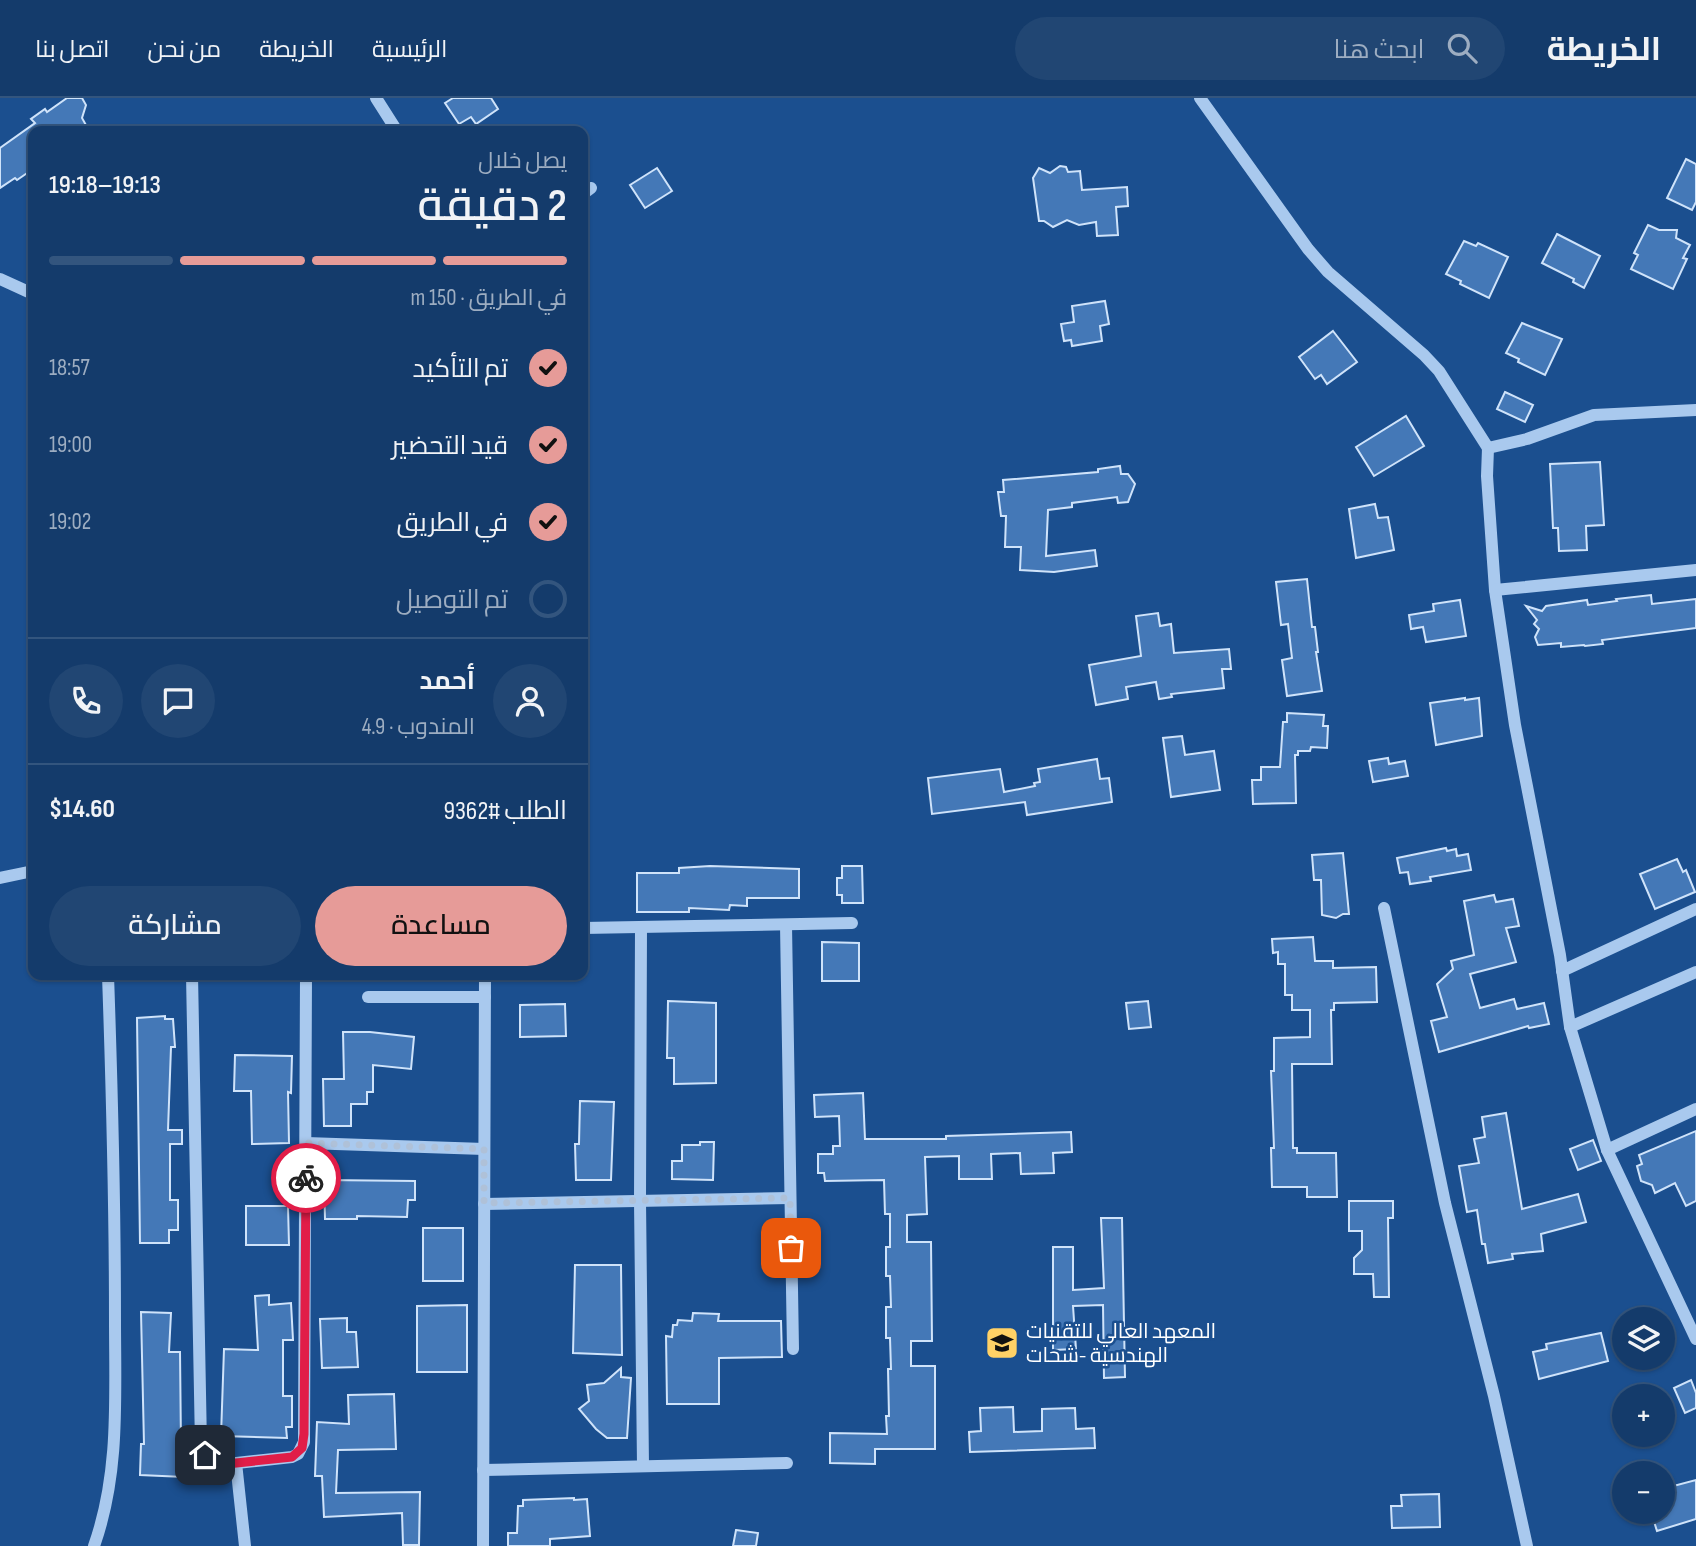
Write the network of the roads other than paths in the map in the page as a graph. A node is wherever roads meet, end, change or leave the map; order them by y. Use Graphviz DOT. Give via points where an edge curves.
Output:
graph roads {
  1 [pos="376,98"];
  2 [pos="1200,98"];
  3 [pos="394,126"];
  4 [pos="0,279"];
  5 [pos="28,292"];
  6 [pos="1696,410"];
  7 [pos="1488,448"];
  8 [pos="1696,570"];
  9 [pos="1495,590"];
  10 [pos="28,872"];
  11 [pos="0,878"];
  12 [pos="1384,908"];
  13 [pos="1696,909"];
  14 [pos="852,923"];
  15 [pos="786,925"];
  16 [pos="641,927"];
  17 [pos="588,928"];
  18 [pos="1562,971"];
  19 [pos="1696,972"];
  20 [pos="108,980"];
  21 [pos="192,980"];
  22 [pos="306,980"];
  23 [pos="485,980"];
  24 [pos="368,997"];
  25 [pos="485,997"];
  26 [pos="1570,1027"];
  27 [pos="1696,1110"];
  28 [pos="306,1143"];
  29 [pos="484,1149"];
  30 [pos="1607,1150"];
  31 [pos="790,1198"];
  32 [pos="640,1201"];
  33 [pos="484,1203"];
  34 [pos="1696,1339"];
  35 [pos="793,1349"];
  36 [pos="236,1463"];
  37 [pos="787,1463"];
  38 [pos="643,1466"];
  39 [pos="483,1470"];
  40 [pos="94,1546"];
  41 [pos="244,1546"];
  42 [pos="483,1546"];
  43 [pos="1527,1546"];
  1 -- 3 [label="street"];
  2 -- 7 [label="street" via="1308,249 1439,371"];
  4 -- 5 [label="street"];
  6 -- 7 [label="street" via="1594,415"];
  7 -- 9 [label="street"];
  8 -- 9 [label="street"];
  9 -- 18 [label="street" via="1515,725"];
  10 -- 11 [label="street"];
  12 -- 43 [label="street" via="1445,1203"];
  13 -- 18 [label="street"];
  14 -- 15 [label="street"];
  15 -- 16 [label="street"];
  15 -- 31 [label="street"];
  16 -- 17 [label="street"];
  16 -- 32 [label="street"];
  18 -- 26 [label="street"];
  19 -- 26 [label="street"];
  20 -- 40 [label="street" via="114,1443 110,1489"];
  21 -- 36 [label="street" via="201,1445 214,1462"];
  22 -- 28 [label="street"];
  23 -- 25 [label="street"];
  24 -- 25 [label="street"];
  25 -- 29 [label="street"];
  26 -- 30 [label="street"];
  27 -- 30 [label="street"];
  28 -- 29 [label="street"];
  28 -- 36 [label="street" via="304,1442 292,1457"];
  29 -- 33 [label="street"];
  30 -- 34 [label="street"];
  31 -- 32 [label="street"];
  31 -- 35 [label="street"];
  32 -- 33 [label="street"];
  32 -- 38 [label="street"];
  33 -- 39 [label="street"];
  36 -- 41 [label="street"];
  37 -- 38 [label="street"];
  38 -- 39 [label="street"];
  39 -- 42 [label="street"];
}
